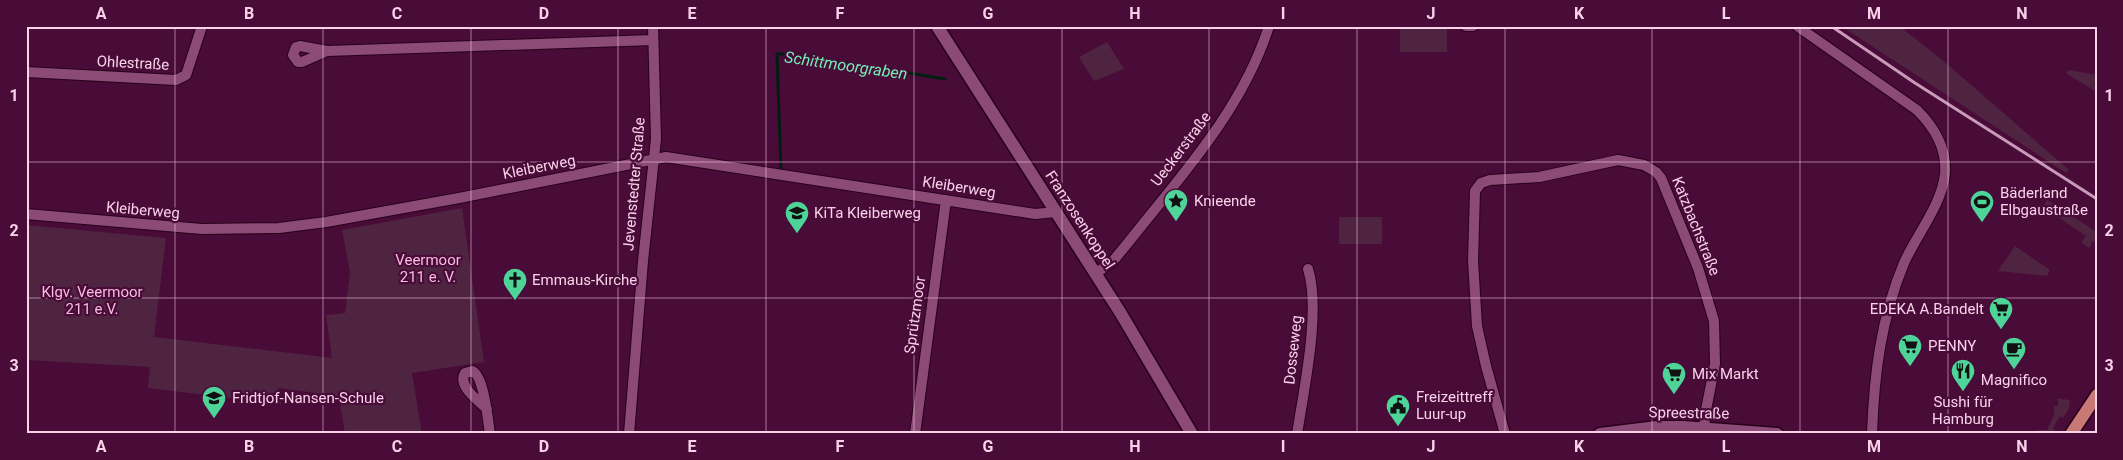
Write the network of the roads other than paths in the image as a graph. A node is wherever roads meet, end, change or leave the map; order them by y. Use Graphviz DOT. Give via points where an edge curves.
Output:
graph roads {
  1 [pos="202,26"];
  2 [pos="653,26"];
  3 [pos="937,26"];
  4 [pos="1269,26"];
  5 [pos="1466,26"];
  6 [pos="1473,26"];
  7 [pos="1797,26"];
  8 [pos="653,40"];
  9 [pos="327,51"];
  10 [pos="26,72"];
  11 [pos="654,160"];
  12 [pos="946,200"];
  13 [pos="1056,212"];
  14 [pos="26,214"];
  15 [pos="1308,269"];
  16 [pos="1095,274"];
  17 [pos="2097,395"];
  18 [pos="487,409"];
  19 [pos="1704,428"];
  20 [pos="490,434"];
  21 [pos="629,434"];
  22 [pos="915,434"];
  23 [pos="1192,434"];
  24 [pos="1298,434"];
  25 [pos="1505,434"];
  26 [pos="1600,434"];
  27 [pos="1777,434"];
  28 [pos="1872,434"];
  29 [pos="2071,434"];
  1 -- 10 [label="street, Ohlestraße" via="186,75 176,80"];
  2 -- 8 [label="street, Jevenstedter Straße"];
  3 -- 13 [label="street, Franzosenkoppel"];
  4 -- 16 [label="street, Ueckerstraße" via="1255,64 1227,113 1113,261"];
  5 -- 6 [label="street"];
  7 -- 28 [label="street" via="1917,110 1933,128 1944,154 1943,185 1904,263 1884,323"];
  8 -- 9 [label="street"];
  8 -- 11 [label="street, Jevenstedter Straße"];
  11 -- 12 [label="street, Kleiberweg" via="666,157"];
  11 -- 14 [label="street, Kleiberweg" via="459,198 279,228 202,230"];
  11 -- 21 [label="street, Jevenstedter Straße"];
  12 -- 13 [label="street, Kleiberweg" via="1035,214"];
  12 -- 22 [label="street, Sprützmoor"];
  13 -- 16 [label="street, Franzosenkoppel"];
  15 -- 24 [label="street, Dosseweg" via="1312,281 1312,306"];
  16 -- 23 [label="street, Franzosenkoppel"];
  17 -- 29 [label="main road"];
  18 -- 20 [label="street"];
  19 -- 25 [label="street, Katzbachstraße" via="1716,349 1708,297 1661,178 1644,165 1618,160 1539,178 1490,180 1481,183 1475,191 1473,261 1477,326"];
  19 -- 26 [label="street, Spreestraße" via="1657,427"];
  19 -- 27 [label="street, Spreestraße"];
}
